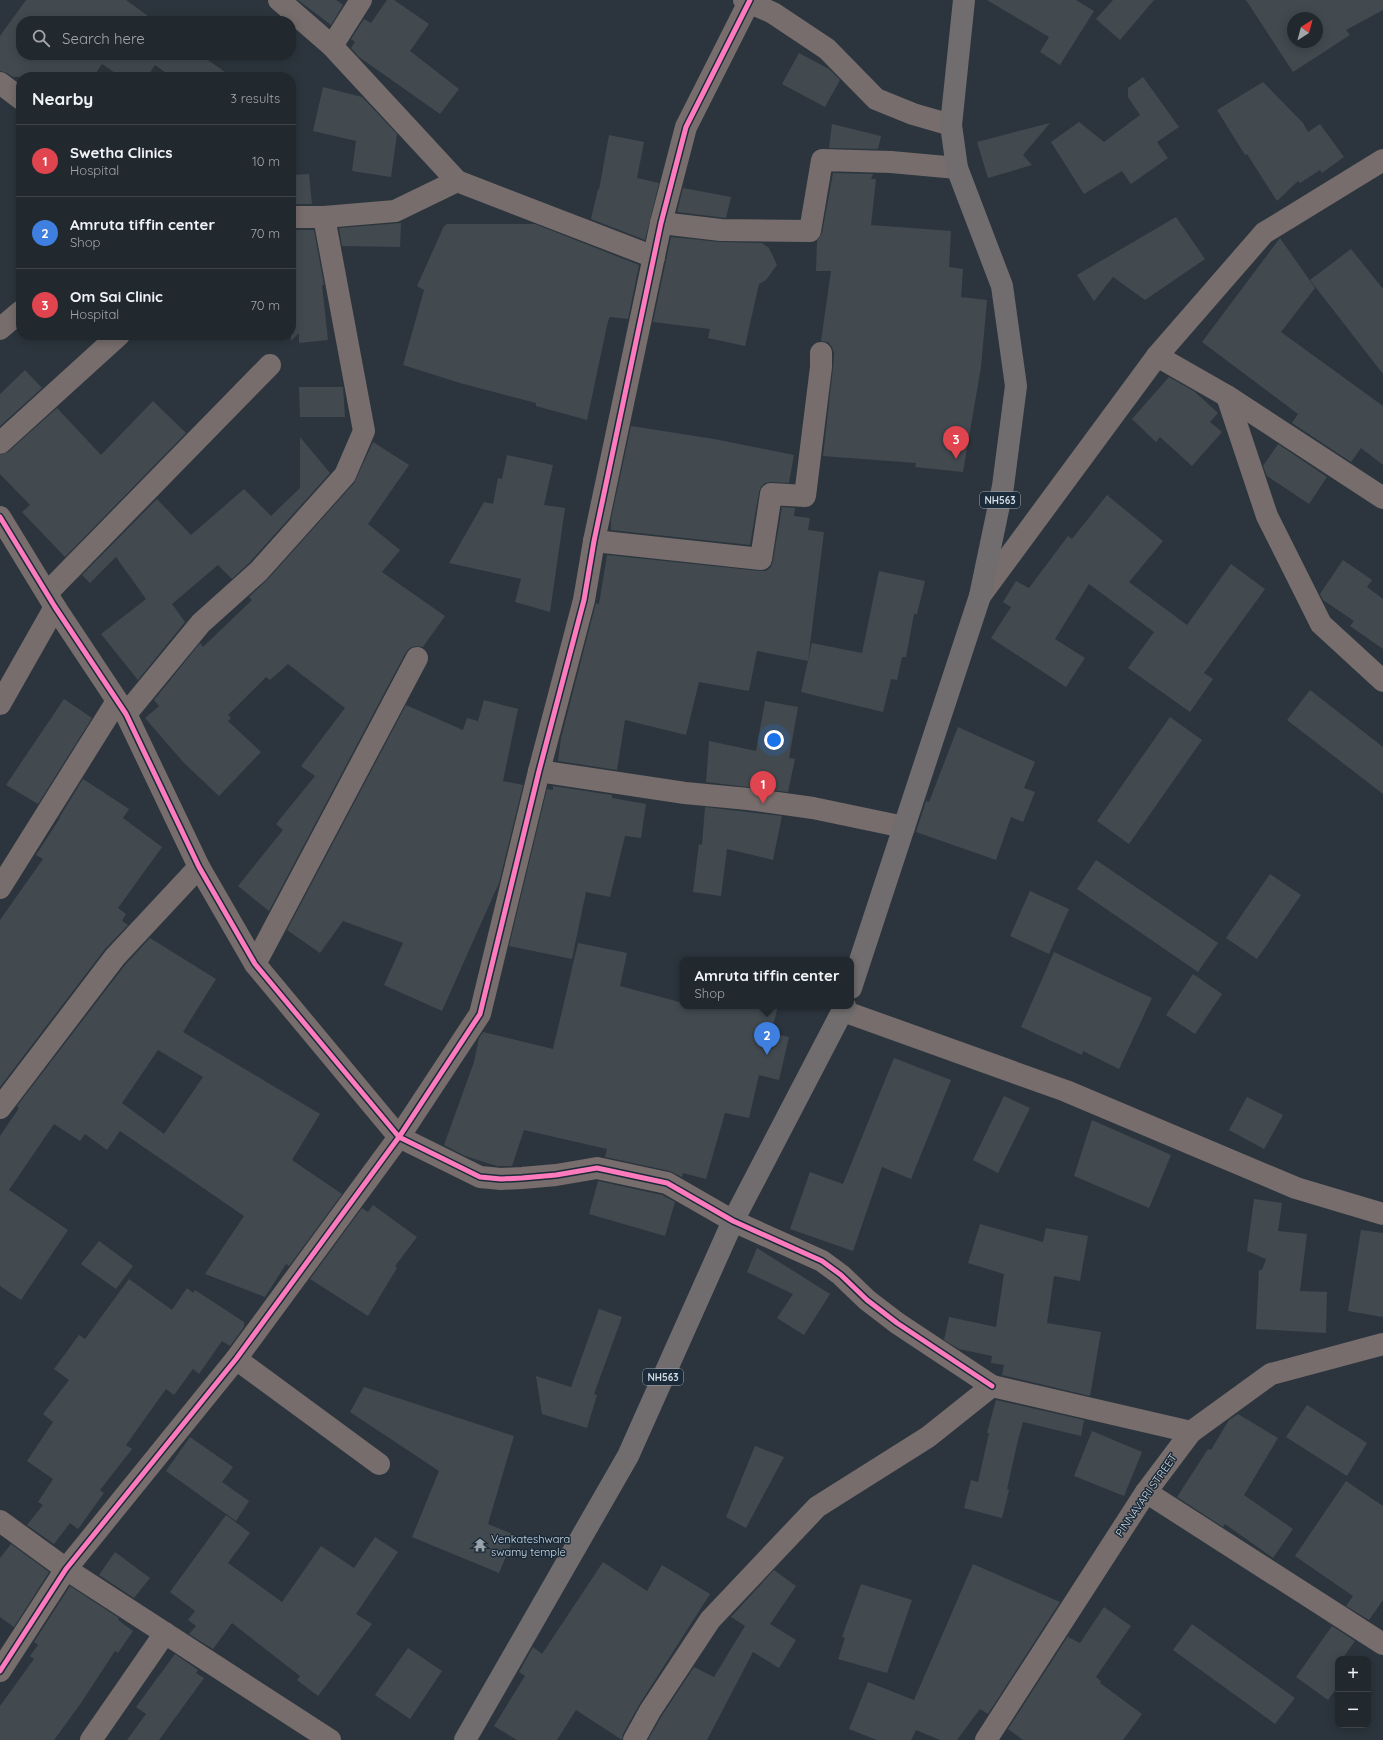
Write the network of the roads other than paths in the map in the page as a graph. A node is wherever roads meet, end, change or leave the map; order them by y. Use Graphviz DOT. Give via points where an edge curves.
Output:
graph roads {
  1 [pos="279,0"];
  2 [pos="361,0"];
  3 [pos="964,0"];
  4 [pos="748,1"];
  5 [pos="332,46"];
  6 [pos="0,82"];
  7 [pos="16,95"];
  8 [pos="951,125"];
  9 [pos="1383,160"];
  10 [pos="957,168"];
  11 [pos="457,181"];
  12 [pos="296,217"];
  13 [pos="324,217"];
  14 [pos="661,223"];
  15 [pos="654,256"];
  16 [pos="16,315"];
  17 [pos="0,329"];
  18 [pos="113,340"];
  19 [pos="821,353"];
  20 [pos="1157,356"];
  21 [pos="270,365"];
  22 [pos="1227,396"];
  23 [pos="0,443"];
  24 [pos="1383,498"];
  25 [pos="0,517"];
  26 [pos="594,541"];
  27 [pos="980,596"];
  28 [pos="51,600"];
  29 [pos="418,658"];
  30 [pos="1383,681"];
  31 [pos="0,704"];
  32 [pos="122,707"];
  33 [pos="539,771"];
  34 [pos="904,827"];
  35 [pos="199,867"];
  36 [pos="0,888"];
  37 [pos="255,964"];
  38 [pos="854,979"];
  39 [pos="843,1009"];
  40 [pos="847,1009"];
  41 [pos="0,1108"];
  42 [pos="399,1137"];
  43 [pos="1383,1214"];
  44 [pos="733,1221"];
  45 [pos="1383,1344"];
  46 [pos="236,1359"];
  47 [pos="992,1386"];
  48 [pos="1191,1432"];
  49 [pos="379,1464"];
  50 [pos="1146,1492"];
  51 [pos="0,1521"];
  52 [pos="66,1569"];
  53 [pos="165,1633"];
  54 [pos="1383,1644"];
  55 [pos="0,1671"];
  56 [pos="91,1740"];
  57 [pos="330,1740"];
  58 [pos="465,1740"];
  59 [pos="634,1740"];
  60 [pos="986,1740"];
  1 -- 5 [label="street"];
  2 -- 5 [label="street"];
  3 -- 8 [label="highway, NH563"];
  4 -- 8 [label="street" via="773,13 827,49 876,99 913,114"];
  4 -- 14 [label="street" via="686,127"];
  5 -- 11 [label="street"];
  6 -- 7 [label="street"];
  8 -- 10 [label="highway, NH563"];
  9 -- 20 [label="street" via="1264,233"];
  10 -- 14 [label="street" via="891,162 822,160 810,231 721,230"];
  10 -- 27 [label="highway, NH563" via="1002,286 1016,386 1003,486"];
  11 -- 13 [label="street" via="395,211"];
  11 -- 15 [label="street"];
  12 -- 13 [label="street"];
  13 -- 32 [label="street" via="364,431 345,475 260,571 201,624"];
  14 -- 15 [label="street"];
  15 -- 26 [label="street"];
  16 -- 17 [label="street"];
  18 -- 23 [label="street"];
  19 -- 26 [label="street" via="805,496 771,494 761,559"];
  20 -- 22 [label="street"];
  20 -- 27 [label="street"];
  21 -- 28 [label="street"];
  22 -- 24 [label="street"];
  22 -- 30 [label="street" via="1266,516 1321,624"];
  25 -- 28 [label="street"];
  26 -- 33 [label="street" via="584,600"];
  27 -- 34 [label="highway, NH563"];
  28 -- 31 [label="street"];
  28 -- 32 [label="street"];
  29 -- 37 [label="street"];
  32 -- 35 [label="street"];
  32 -- 36 [label="street"];
  33 -- 34 [label="street" via="685,793 813,808"];
  33 -- 42 [label="street" via="480,1014"];
  34 -- 38 [label="highway, NH563"];
  35 -- 37 [label="street"];
  35 -- 41 [label="street" via="115,957"];
  37 -- 42 [label="street"];
  39 -- 44 [label="highway, NH563"];
  40 -- 43 [label="street" via="1066,1091 1296,1188"];
  42 -- 44 [label="street" via="480,1176 522,1178 597,1168 667,1183"];
  42 -- 46 [label="street"];
  44 -- 47 [label="street" via="822,1261 898,1323"];
  44 -- 58 [label="highway, NH563" via="628,1456"];
  45 -- 48 [label="street, PINNAVARI STREET" via="1272,1374"];
  46 -- 49 [label="street"];
  46 -- 52 [label="street"];
  47 -- 48 [label="street"];
  47 -- 59 [label="street" via="928,1437 817,1508 710,1620"];
  48 -- 50 [label="street, PINNAVARI STREET"];
  50 -- 54 [label="street"];
  50 -- 60 [label="street, PINNAVARI STREET"];
  51 -- 52 [label="street"];
  52 -- 53 [label="street"];
  52 -- 55 [label="street"];
  53 -- 56 [label="street"];
  53 -- 57 [label="street"];
}
